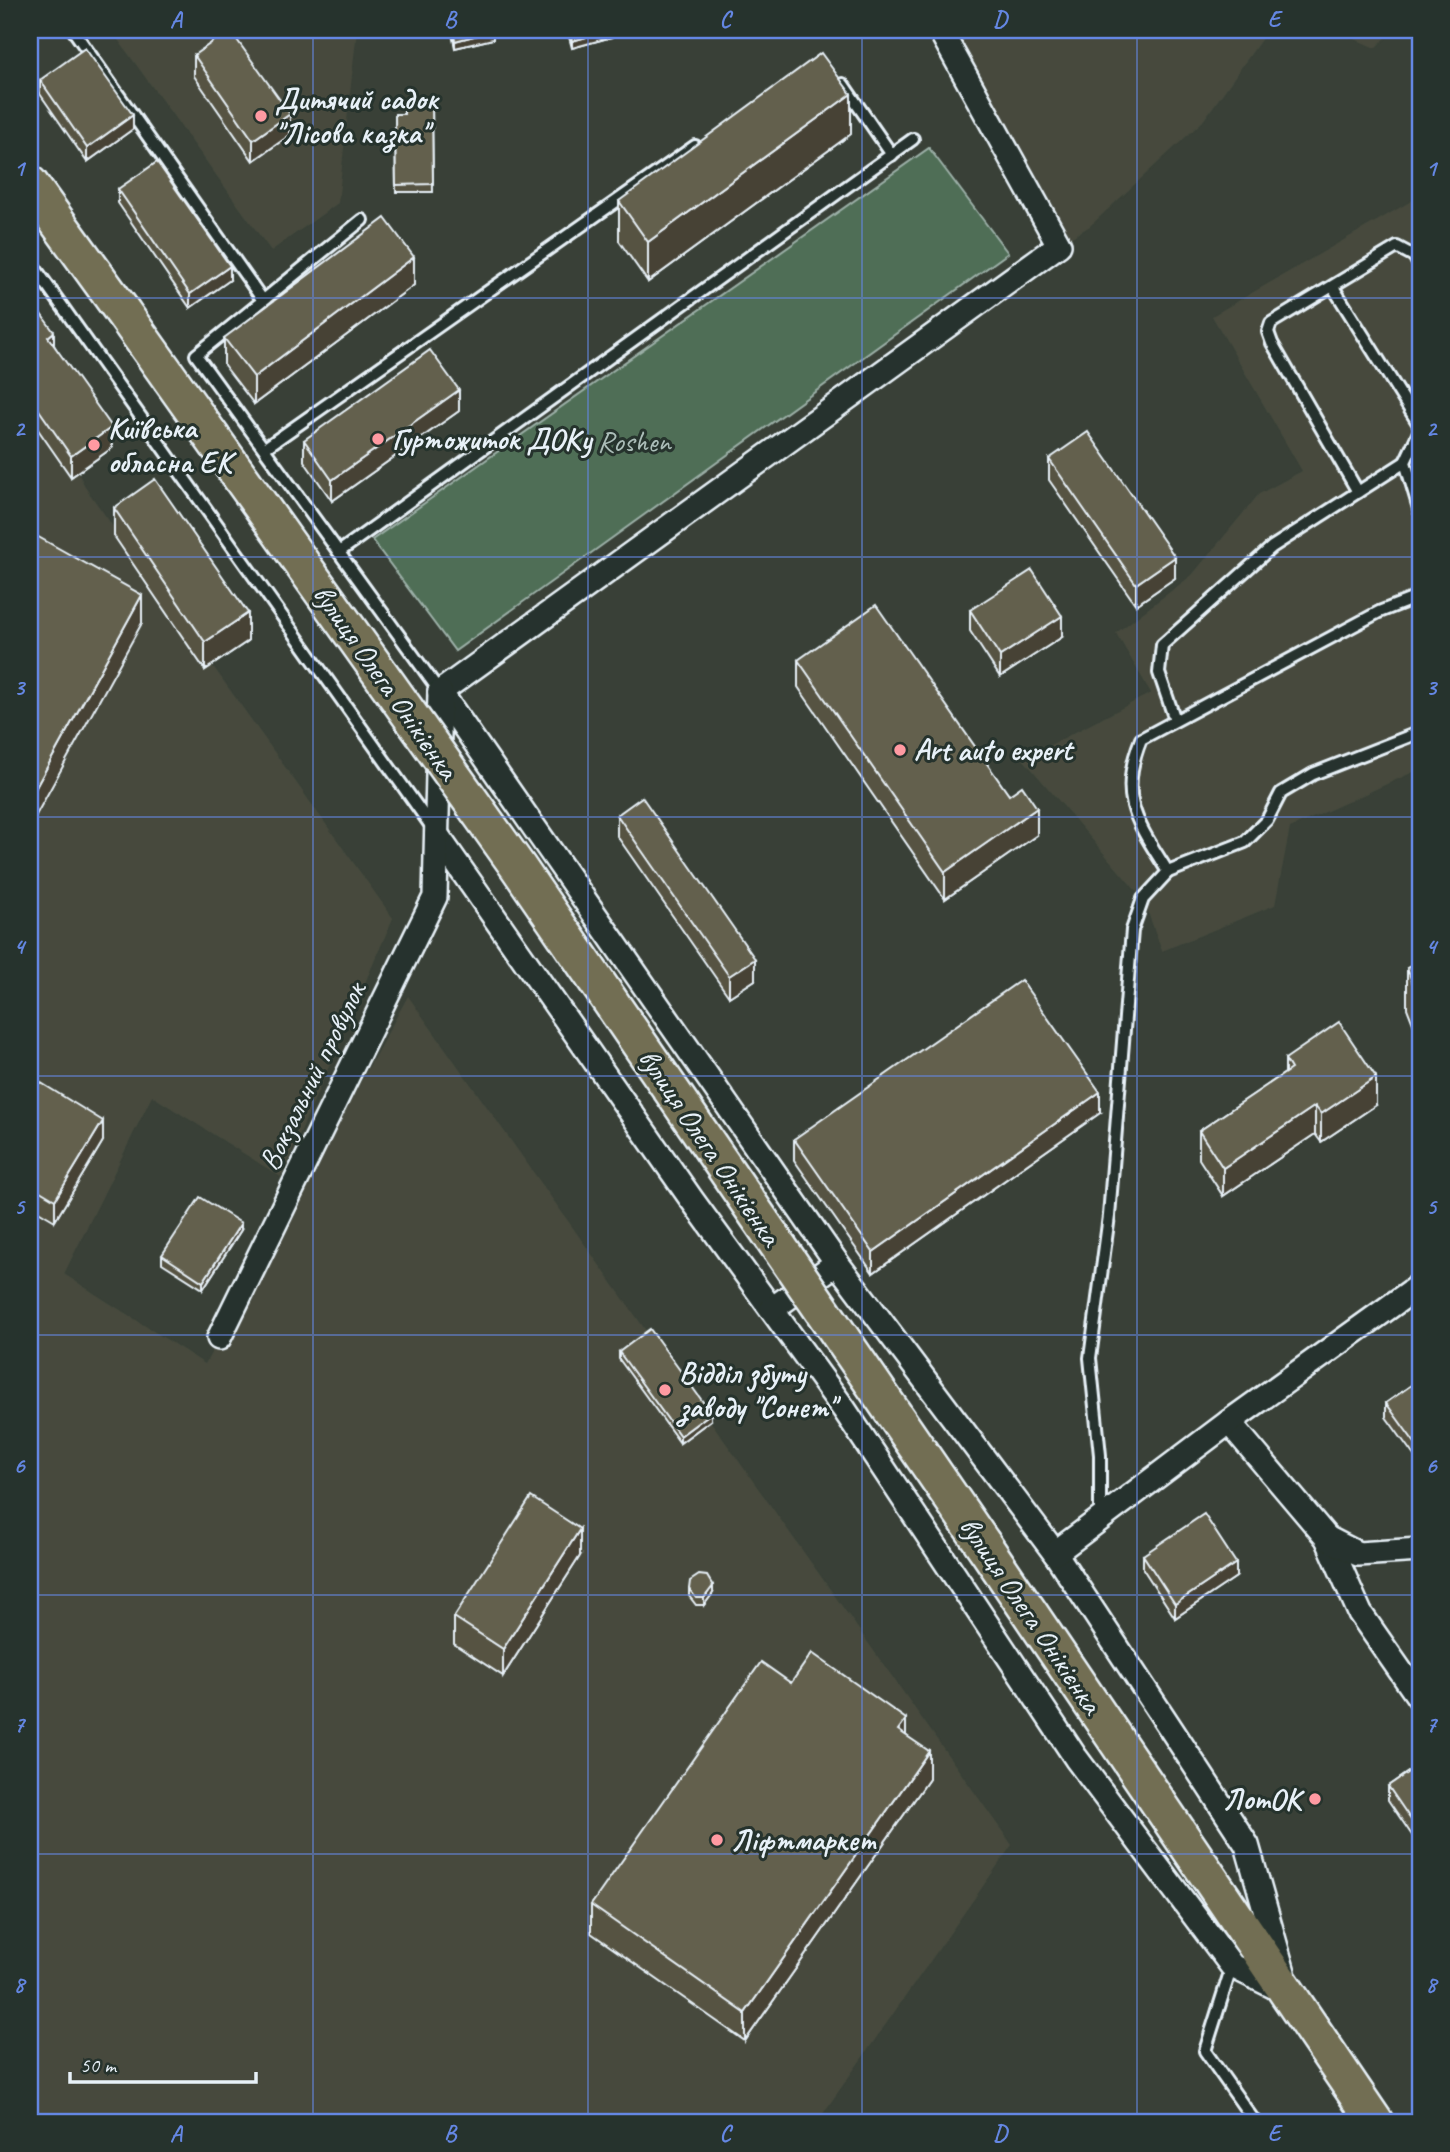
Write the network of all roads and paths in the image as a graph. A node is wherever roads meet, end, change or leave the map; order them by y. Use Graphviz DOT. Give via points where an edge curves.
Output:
graph roads {
  1 [pos="73,30"];
  2 [pos="940,30"];
  3 [pos="838,78"];
  4 [pos="709,136"];
  5 [pos="913,139"];
  6 [pos="892,155"];
  7 [pos="30,184"];
  8 [pos="362,220"];
  9 [pos="30,261"];
  10 [pos="1420,267"];
  11 [pos="1333,288"];
  12 [pos="262,299"];
  13 [pos="1420,428"];
  14 [pos="265,448"];
  15 [pos="1405,462"];
  16 [pos="1357,492"];
  17 [pos="1420,512"];
  18 [pos="339,552"];
  19 [pos="1420,596"];
  20 [pos="440,692"];
  21 [pos="1175,720"];
  22 [pos="1420,732"];
  23 [pos="437,835"];
  24 [pos="1168,872"];
  25 [pos="837,1263"];
  26 [pos="1420,1285"];
  27 [pos="772,1309"];
  28 [pos="219,1338"];
  29 [pos="1229,1422"];
  30 [pos="1100,1522"];
  31 [pos="1327,1538"];
  32 [pos="1420,1550"];
  33 [pos="1055,1553"];
  34 [pos="1420,1699"];
  35 [pos="1232,1966"];
  36 [pos="1290,1994"];
  37 [pos="1255,2122"];
  38 [pos="1375,2122"];
  1 -- 12 [label="lane"];
  2 -- 20 [label="street" via="1059,245"];
  3 -- 6 [label="lane"];
  4 -- 14 [label="lane"];
  5 -- 6 [label="lane"];
  6 -- 18 [label="lane"];
  7 -- 36 [label="main road, вулиця Олега Онікієнка, bridge" via="518,867"];
  8 -- 12 [label="lane"];
  9 -- 23 [label="lane"];
  10 -- 11 [label="lane" via="1414,256 1397,247"];
  11 -- 13 [label="lane"];
  11 -- 16 [label="lane" via="1271,323 1268,332"];
  12 -- 14 [label="lane" via="196,355"];
  13 -- 15 [label="lane"];
  14 -- 18 [label="lane"];
  15 -- 16 [label="lane"];
  15 -- 17 [label="lane"];
  16 -- 21 [label="lane" via="1272,547 1162,645 1159,673"];
  18 -- 20 [label="lane"];
  19 -- 21 [label="lane" via="1378,612"];
  20 -- 23 [label="street, Вокзальний провулок"];
  20 -- 25 [label="street"];
  21 -- 24 [label="lane" via="1141,739 1129,767 1133,818"];
  22 -- 24 [label="lane" via="1312,775 1281,793 1267,820 1245,842"];
  23 -- 27 [label="street"];
  23 -- 28 [label="street, Вокзальний провулок" via="435,897"];
  24 -- 30 [label="lane" via="1143,899 1132,930 1109,1216 1090,1358 1100,1455"];
  25 -- 27 [label="street"];
  25 -- 33 [label="street"];
  26 -- 29 [label="street, вулиця Олега Онікієнка"];
  27 -- 35 [label="street" via="844,1409 1076,1758"];
  29 -- 30 [label="street, вулиця Олега Онікієнка"];
  29 -- 31 [label="street"];
  30 -- 33 [label="street, вулиця Олега Онікієнка"];
  31 -- 32 [label="street" via="1357,1554"];
  31 -- 34 [label="street" via="1360,1613"];
  33 -- 36 [label="street" via="1247,1845"];
  35 -- 36 [label="street"];
  35 -- 37 [label="lane" via="1205,2051"];
  36 -- 38 [label="main road, вулиця Олега Онікієнка"];
}
